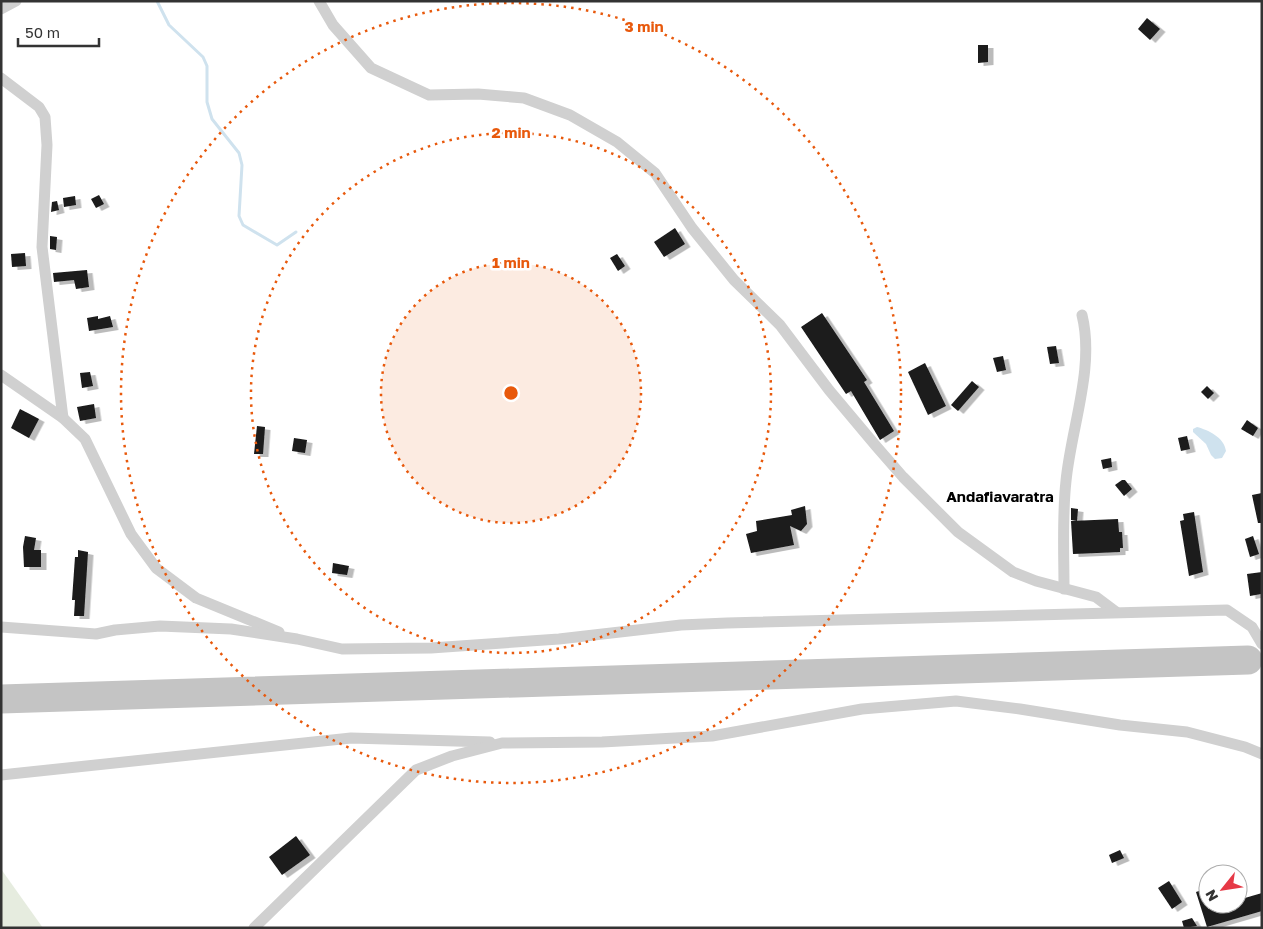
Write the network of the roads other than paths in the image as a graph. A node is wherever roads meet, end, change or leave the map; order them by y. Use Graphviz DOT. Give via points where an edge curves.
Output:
graph roads {
  1 [pos="16,1"];
  2 [pos="319,1"];
  3 [pos="1,9"];
  4 [pos="1,78"];
  5 [pos="1082,315"];
  6 [pos="1,375"];
  7 [pos="63,418"];
  8 [pos="1064,589"];
  9 [pos="1116,612"];
  10 [pos="1,627"];
  11 [pos="297,639"];
  12 [pos="1262,644"];
  13 [pos="502,743"];
  14 [pos="1262,754"];
  15 [pos="1,775"];
  16 [pos="254,928"];
  1 -- 3 [label="street"];
  2 -- 8 [label="street" via="333,25 371,68 429,94 524,98 570,115 617,142 655,173 692,228 734,280 780,325 829,390 903,477 958,532 990,557 1013,572"];
  4 -- 7 [label="street" via="39,107 45,117 48,145 42,247"];
  5 -- 8 [label="street" via="1086,332 1084,369 1066,481"];
  6 -- 7 [label="street"];
  7 -- 11 [label="street" via="85,439 131,534 156,568 196,598"];
  8 -- 9 [label="street" via="1096,597"];
  9 -- 11 [label="street" via="681,625 559,639 431,648 342,649"];
  9 -- 12 [label="street" via="1227,610 1252,627"];
  10 -- 11 [label="street" via="96,634 160,626 230,629"];
  13 -- 14 [label="street" via="712,736 862,709 956,701 1187,732"];
  13 -- 15 [label="street" via="351,738"];
  13 -- 16 [label="street" via="452,756 416,770"];
}
